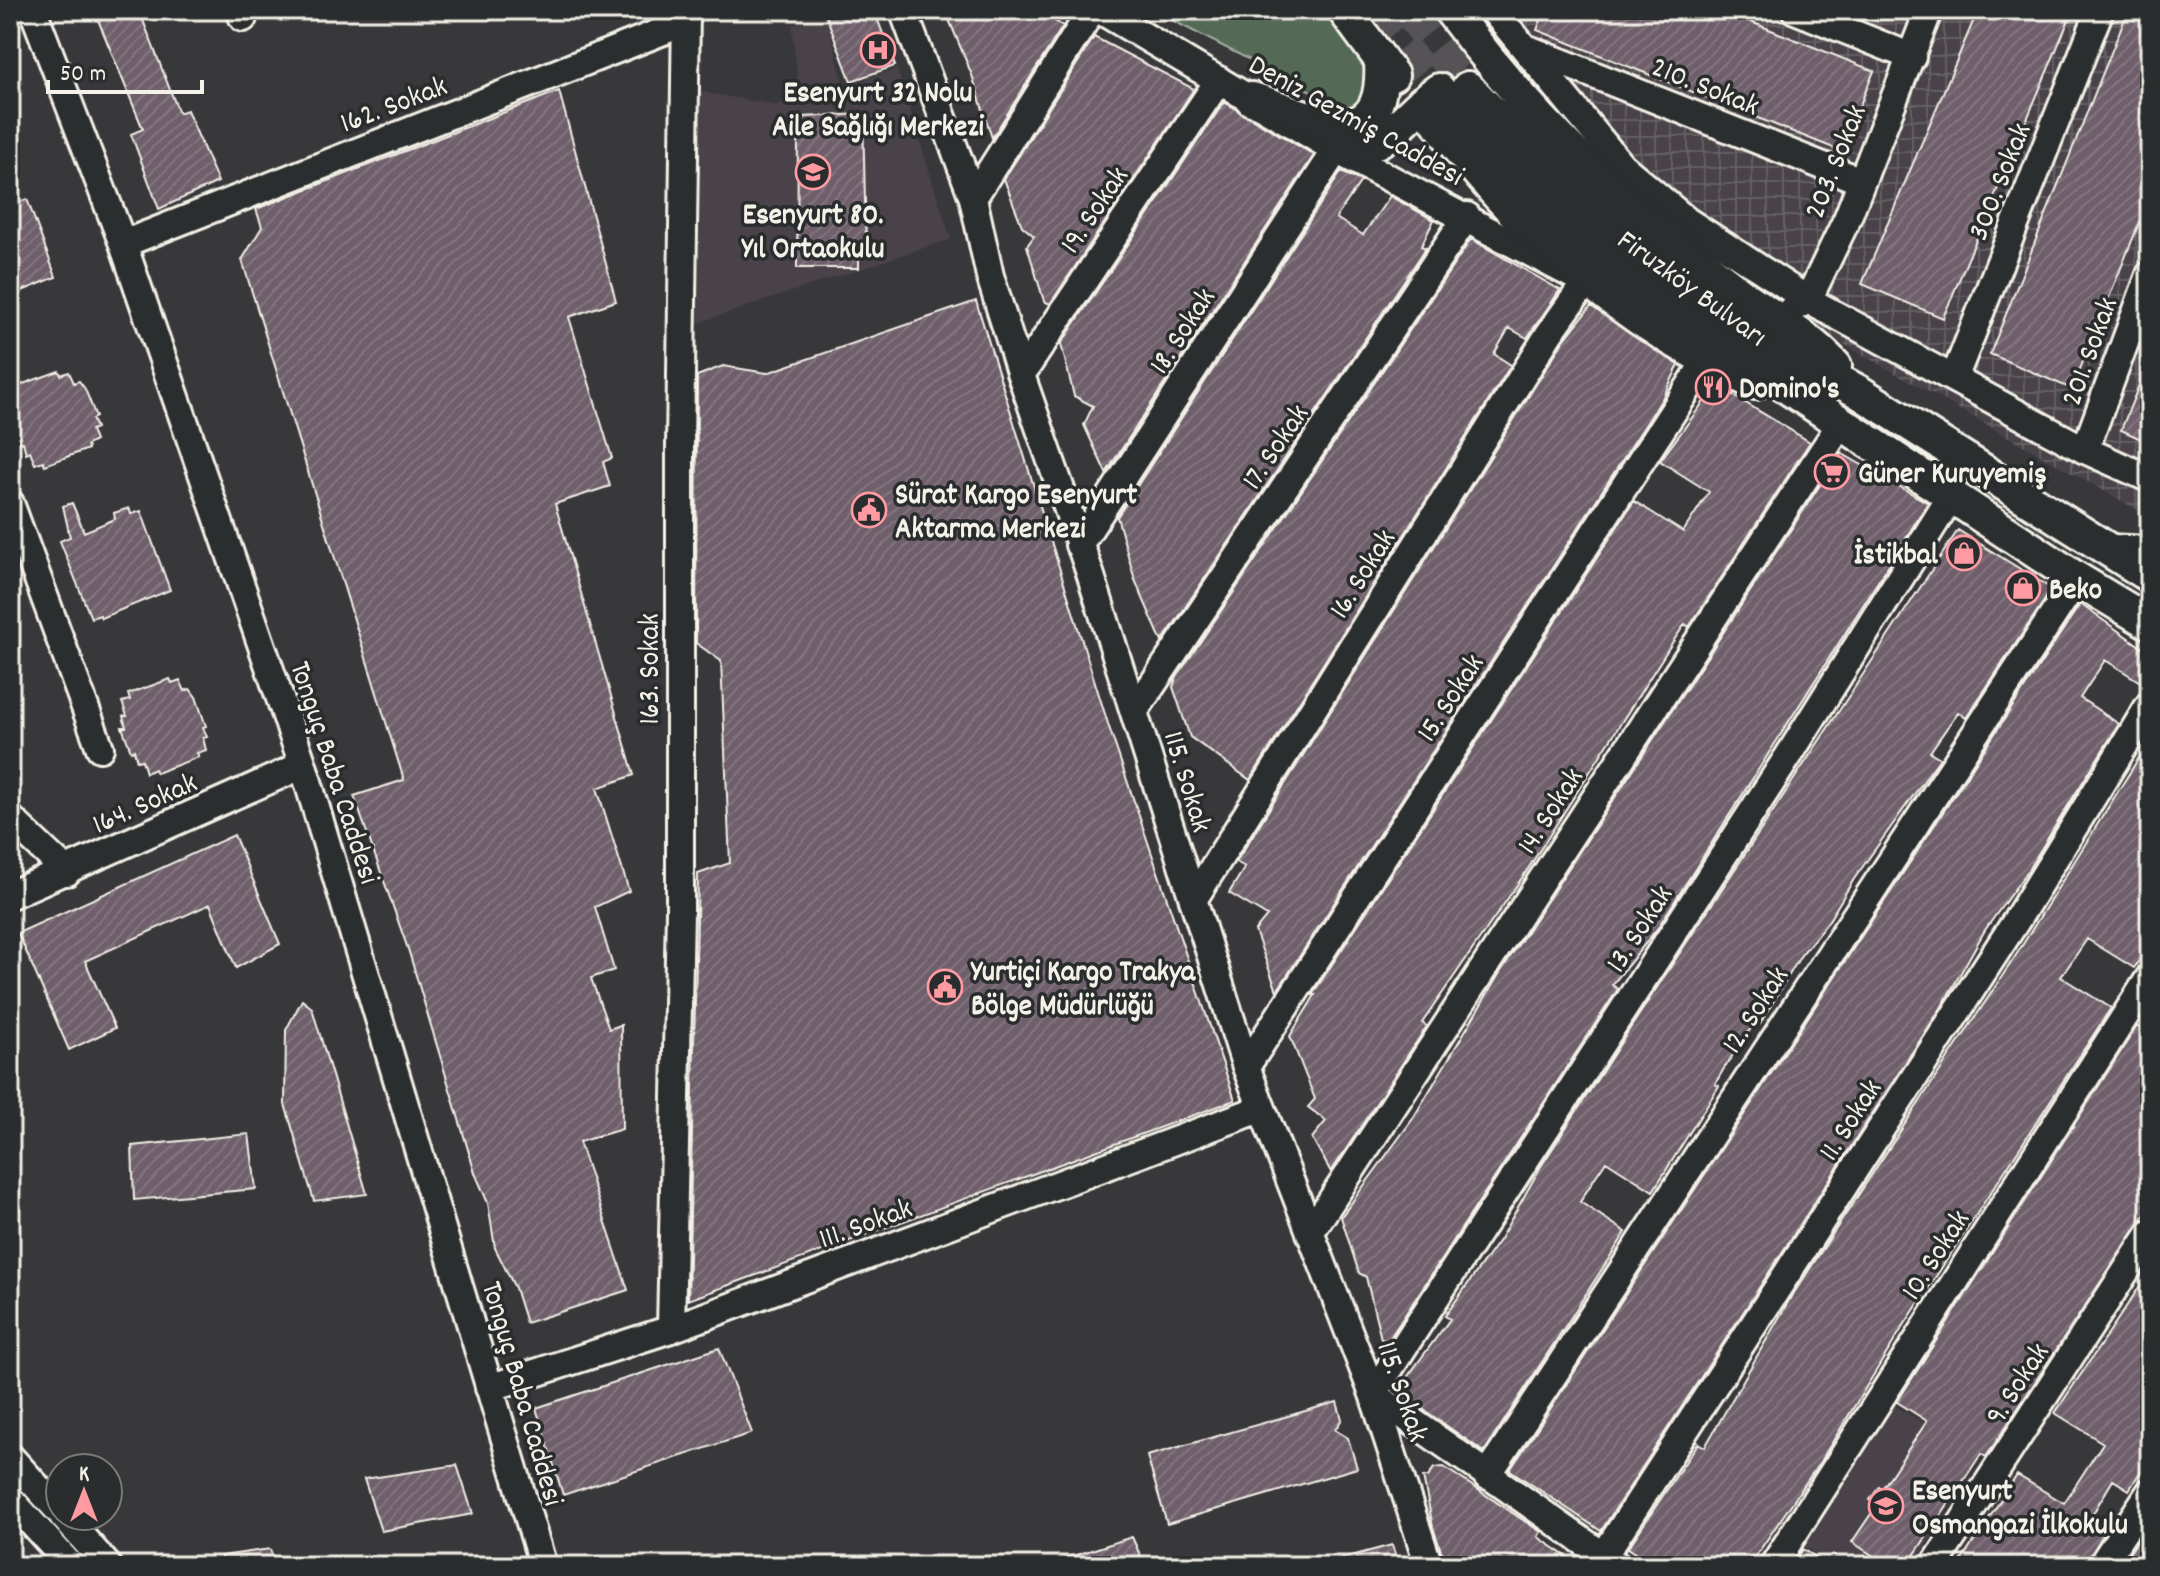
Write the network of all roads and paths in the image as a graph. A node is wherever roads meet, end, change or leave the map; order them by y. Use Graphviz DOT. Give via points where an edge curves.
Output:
graph roads {
  1 [pos="33,10"];
  2 [pos="903,10"];
  3 [pos="1092,10"];
  4 [pos="1100,10"];
  5 [pos="1450,10"];
  6 [pos="1493,10"];
  7 [pos="1795,10"];
  8 [pos="1929,10"];
  9 [pos="2100,10"];
  10 [pos="686,16"];
  11 [pos="1363,29"];
  12 [pos="1475,42"];
  13 [pos="1528,48"];
  14 [pos="1912,57"];
  15 [pos="1219,80"];
  16 [pos="1252,99"];
  17 [pos="1440,99"];
  18 [pos="1336,150"];
  19 [pos="1861,181"];
  20 [pos="973,198"];
  21 [pos="1467,216"];
  22 [pos="123,244"];
  23 [pos="2150,275"];
  24 [pos="1586,282"];
  25 [pos="1808,300"];
  26 [pos="1775,318"];
  27 [pos="1815,343"];
  28 [pos="1706,361"];
  29 [pos="1021,375"];
  30 [pos="1955,376"];
  31 [pos="1859,392"];
  32 [pos="1842,422"];
  33 [pos="2085,450"];
  34 [pos="2150,479"];
  35 [pos="1952,495"];
  36 [pos="10,503"];
  37 [pos="1079,545"];
  38 [pos="2108,548"];
  39 [pos="2150,550"];
  40 [pos="2150,576"];
  41 [pos="2077,579"];
  42 [pos="2150,623"];
  43 [pos="2150,704"];
  44 [pos="1134,712"];
  45 [pos="100,748"];
  46 [pos="303,765"];
  47 [pos="10,818"];
  48 [pos="67,872"];
  49 [pos="10,895"];
  50 [pos="1193,900"];
  51 [pos="2150,977"];
  52 [pos="1246,1067"];
  53 [pos="1260,1109"];
  54 [pos="1310,1233"];
  55 [pos="2150,1234"];
  56 [pos="671,1329"];
  57 [pos="489,1388"];
  58 [pos="1373,1394"];
  59 [pos="10,1457"];
  60 [pos="1487,1476"];
  61 [pos="2150,1492"];
  62 [pos="44,1494"];
  63 [pos="10,1499"];
  64 [pos="78,1532"];
  65 [pos="1606,1563"];
  66 [pos="71,1566"];
  67 [pos="108,1566"];
  68 [pos="543,1566"];
  69 [pos="1429,1566"];
  70 [pos="1773,1566"];
  71 [pos="1934,1566"];
  72 [pos="2101,1566"];
  1 -- 22 [label="street, Tonguç Baba Caddesi"];
  2 -- 20 [label="street, 115. Sokak"];
  3 -- 20 [label="street"];
  4 -- 15 [label="street, Deniz Gezmiş Caddesi"];
  5 -- 12 [label="main road"];
  6 -- 13 [label="street"];
  7 -- 14 [label="street"];
  8 -- 14 [label="street, 203. Sokak"];
  9 -- 30 [label="street, 300. Sokak"];
  10 -- 22 [label="street, 162. Sokak"];
  10 -- 56 [label="street, 163. Sokak" via="680,911"];
  11 -- 16 [label="main road" via="1382,88 1370,115 1336,127"];
  11 -- 17 [label="main road"];
  12 -- 17 [label="main road" via="1466,69"];
  12 -- 26 [label="main road" via="1588,166 1653,225"];
  13 -- 19 [label="street, 210. Sokak"];
  13 -- 25 [label="street" via="1622,166 1687,221"];
  14 -- 19 [label="street, 203. Sokak"];
  15 -- 16 [label="street, Deniz Gezmiş Caddesi"];
  15 -- 29 [label="street, 19. Sokak"];
  16 -- 18 [label="street, Deniz Gezmiş Caddesi"];
  17 -- 18 [label="main road" via="1375,145"];
  17 -- 24 [label="main road" via="1479,174"];
  17 -- 31 [label="main road, Firuzköy Bulvarı" via="1695,294"];
  17 -- 32 [label="main road" via="1520,182 1617,270"];
  18 -- 21 [label="street, Deniz Gezmiş Caddesi"];
  18 -- 37 [label="street, 18. Sokak"];
  19 -- 25 [label="street, 203. Sokak"];
  20 -- 29 [label="street, 115. Sokak" via="990,276"];
  21 -- 24 [label="street, Deniz Gezmiş Caddesi"];
  21 -- 44 [label="street, 17. Sokak"];
  22 -- 46 [label="street, Tonguç Baba Caddesi"];
  23 -- 33 [label="street, 201. Sokak"];
  24 -- 28 [label="main road"];
  24 -- 50 [label="street, 16. Sokak"];
  25 -- 26 [label="street"];
  25 -- 27 [label="street"];
  25 -- 30 [label="street"];
  26 -- 27 [label="main road"];
  27 -- 31 [label="main road"];
  28 -- 32 [label="main road"];
  28 -- 52 [label="street, 15. Sokak"];
  29 -- 37 [label="street, 115. Sokak"];
  30 -- 33 [label="street"];
  31 -- 38 [label="main road, Firuzköy Bulvarı"];
  32 -- 35 [label="main road"];
  32 -- 54 [label="street, 14. Sokak"];
  33 -- 34 [label="street"];
  35 -- 41 [label="main road"];
  35 -- 58 [label="street, 13. Sokak"];
  36 -- 45 [label="street"];
  37 -- 44 [label="street, 115. Sokak"];
  38 -- 39 [label="street"];
  38 -- 40 [label="main road, Firuzköy Bulvarı"];
  41 -- 42 [label="main road"];
  41 -- 60 [label="street, 12. Sokak"];
  43 -- 65 [label="street, 11. Sokak"];
  44 -- 50 [label="street, 115. Sokak"];
  46 -- 48 [label="street, 164. Sokak"];
  46 -- 57 [label="street, Tonguç Baba Caddesi"];
  47 -- 48 [label="street"];
  48 -- 49 [label="street, 164. Sokak"];
  50 -- 52 [label="street, 115. Sokak"];
  51 -- 70 [label="street, 10. Sokak"];
  52 -- 53 [label="street, 115. Sokak"];
  53 -- 54 [label="street, 115. Sokak"];
  53 -- 56 [label="street, 111. Sokak"];
  54 -- 58 [label="street, 115. Sokak"];
  55 -- 71 [label="street, 9. Sokak"];
  56 -- 57 [label="street, 111. Sokak"];
  57 -- 68 [label="street, Tonguç Baba Caddesi"];
  58 -- 60 [label="street"];
  58 -- 69 [label="street, 115. Sokak"];
  59 -- 62 [label="street"];
  60 -- 65 [label="street"];
  61 -- 72 [label="street"];
  63 -- 66 [label="street"];
  64 -- 67 [label="street"];
}
